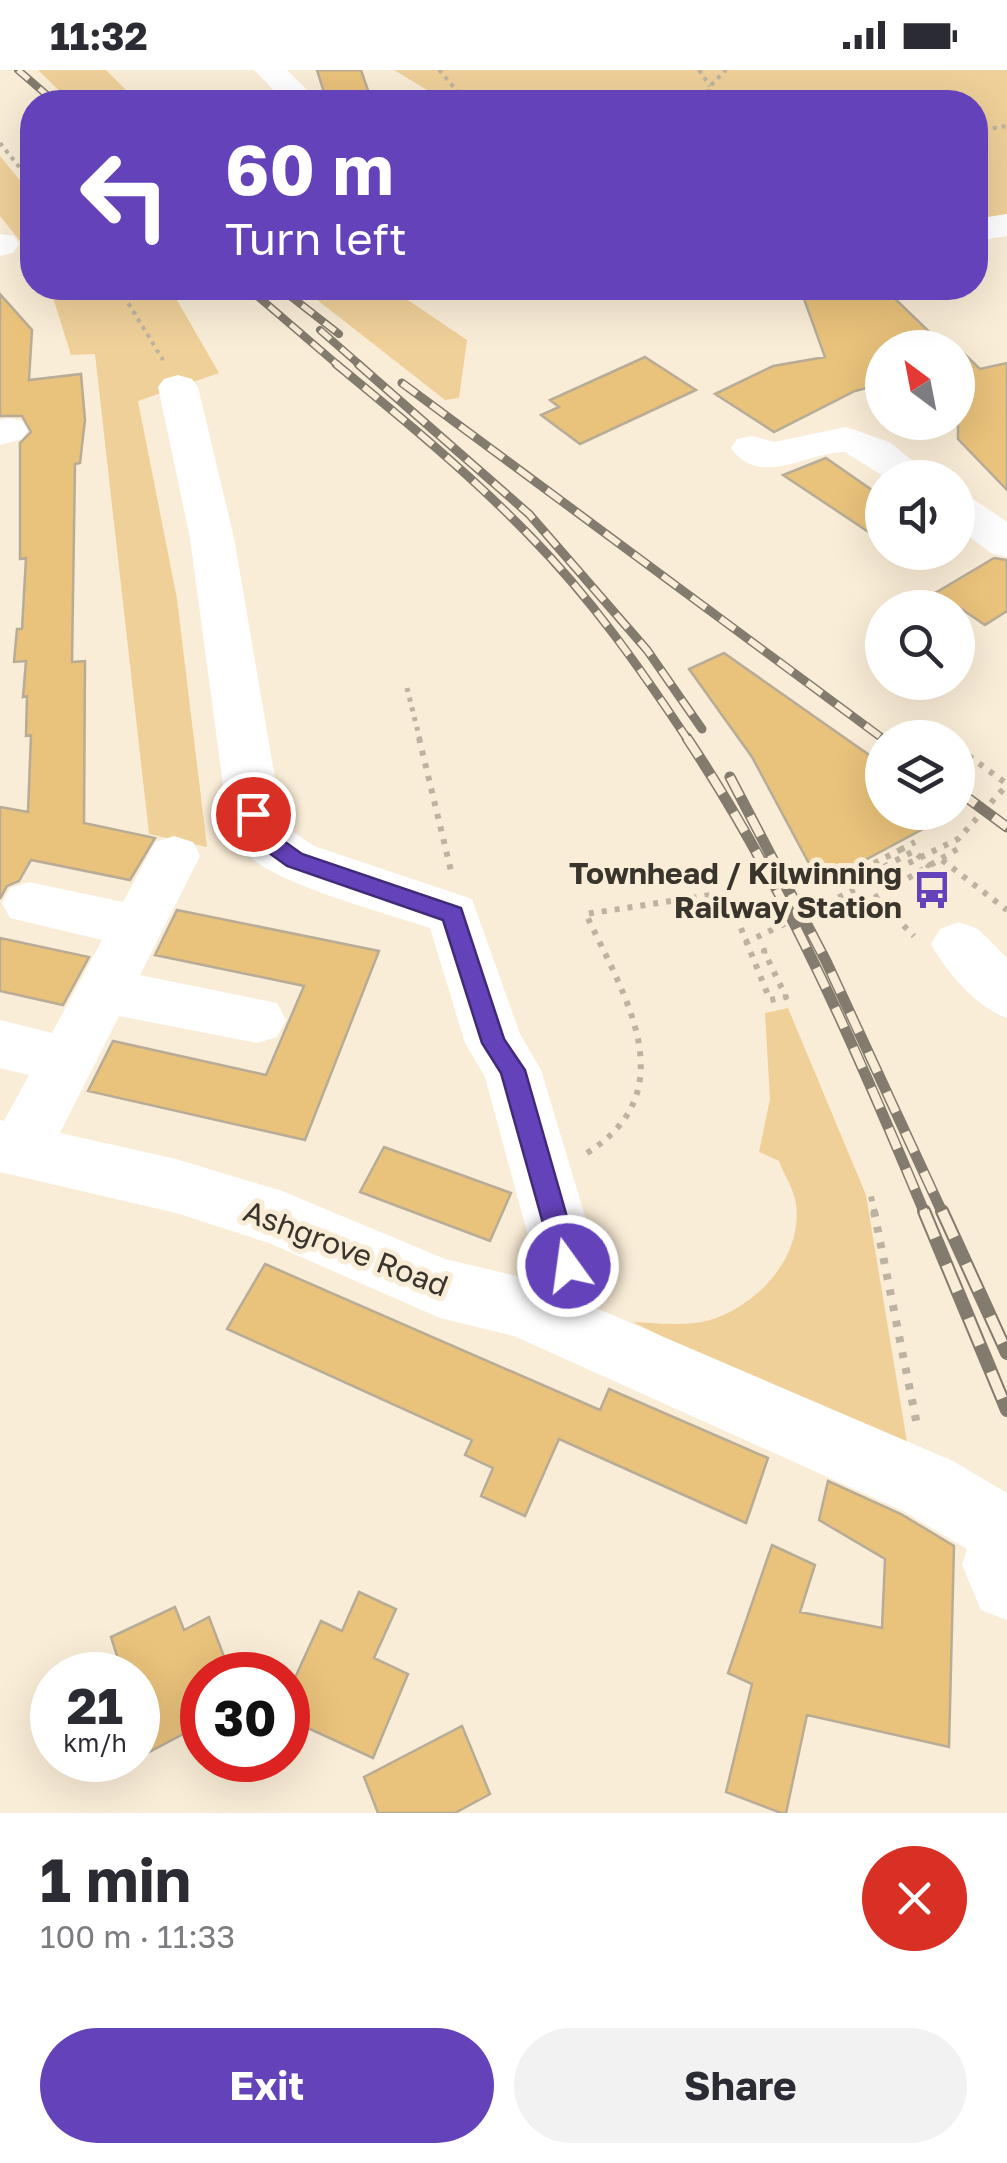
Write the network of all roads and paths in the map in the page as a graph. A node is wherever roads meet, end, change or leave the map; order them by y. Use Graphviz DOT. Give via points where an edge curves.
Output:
graph roads {
  1 [pos="269,70"];
  2 [pos="439,70"];
  3 [pos="699,70"];
  4 [pos="726,70"];
  5 [pos="710,86"];
  6 [pos="291,90"];
  7 [pos="456,90"];
  8 [pos="709,90"];
  9 [pos="0,143"];
  10 [pos="20,168"];
  11 [pos="127,300"];
  12 [pos="178,387"];
  13 [pos="752,448"];
  14 [pos="889,460"];
  15 [pos="975,520"];
  16 [pos="1007,543"];
  17 [pos="407,688"];
  18 [pos="975,761"];
  19 [pos="1007,785"];
  20 [pos="912,846"];
  21 [pos="961,846"];
  22 [pos="900,850"];
  23 [pos="174,856"];
  24 [pos="942,860"];
  25 [pos="913,863"];
  26 [pos="932,868"];
  27 [pos="710,895"];
  28 [pos="876,898"];
  29 [pos="29,903"];
  30 [pos="436,909"];
  31 [pos="1007,910"];
  32 [pos="852,911"];
  33 [pos="736,916"];
  34 [pos="138,926"];
  35 [pos="745,942"];
  36 [pos="942,946"];
  37 [pos="774,949"];
  38 [pos="105,992"];
  39 [pos="1007,995"];
  40 [pos="257,1020"];
  41 [pos="0,1044"];
  42 [pos="69,1061"];
  43 [pos="10,1148"];
  44 [pos="541,1170"];
  45 [pos="877,1195"];
  46 [pos="522,1308"];
  47 [pos="928,1486"];
  48 [pos="1007,1536"];
  49 [pos="1007,1584"];
  1 -- 6 [label="street"];
  2 -- 7 [label="path"];
  3 -- 5 [label="path"];
  4 -- 5 [label="path"];
  5 -- 8 [label="path"];
  9 -- 10 [label="path"];
  11 -- 12 [label="path"];
  12 -- 30 [label="street" via="212,538 253,814 262,837 295,860"];
  13 -- 14 [label="street" via="772,457 836,435"];
  15 -- 16 [label="street"];
  17 -- 30 [label="path" via="452,866"];
  18 -- 19 [label="path"];
  19 -- 25 [label="path" via="958,839"];
  20 -- 22 [label="path"];
  20 -- 22 [label="path" via="857,880 852,875"];
  20 -- 26 [label="path"];
  21 -- 24 [label="path"];
  22 -- 25 [label="path"];
  23 -- 34 [label="street"];
  24 -- 26 [label="path"];
  24 -- 31 [label="path"];
  25 -- 35 [label="path"];
  26 -- 28 [label="path"];
  27 -- 44 [label="path" via="586,914 641,1044 644,1073 622,1129 577,1160"];
  28 -- 32 [label="path"];
  28 -- 36 [label="path"];
  29 -- 34 [label="street"];
  30 -- 44 [label="street" via="453,914 494,1043 512,1070"];
  33 -- 35 [label="path"];
  34 -- 38 [label="street"];
  35 -- 37 [label="path" via="770,1000 786,997 764,951"];
  36 -- 39 [label="street"];
  38 -- 40 [label="street"];
  38 -- 42 [label="street"];
  41 -- 42 [label="street"];
  42 -- 43 [label="street"];
  43 -- 46 [label="street, Ashgrove Road" via="176,1186 282,1220 440,1288"];
  44 -- 46 [label="street" via="568,1266 550,1296"];
  45 -- 47 [label="path" via="871,1196 880,1254"];
  46 -- 47 [label="street, Ashgrove Road"];
  47 -- 48 [label="street, Ashgrove Road"];
  48 -- 49 [label="street" via="998,1565"];
}
